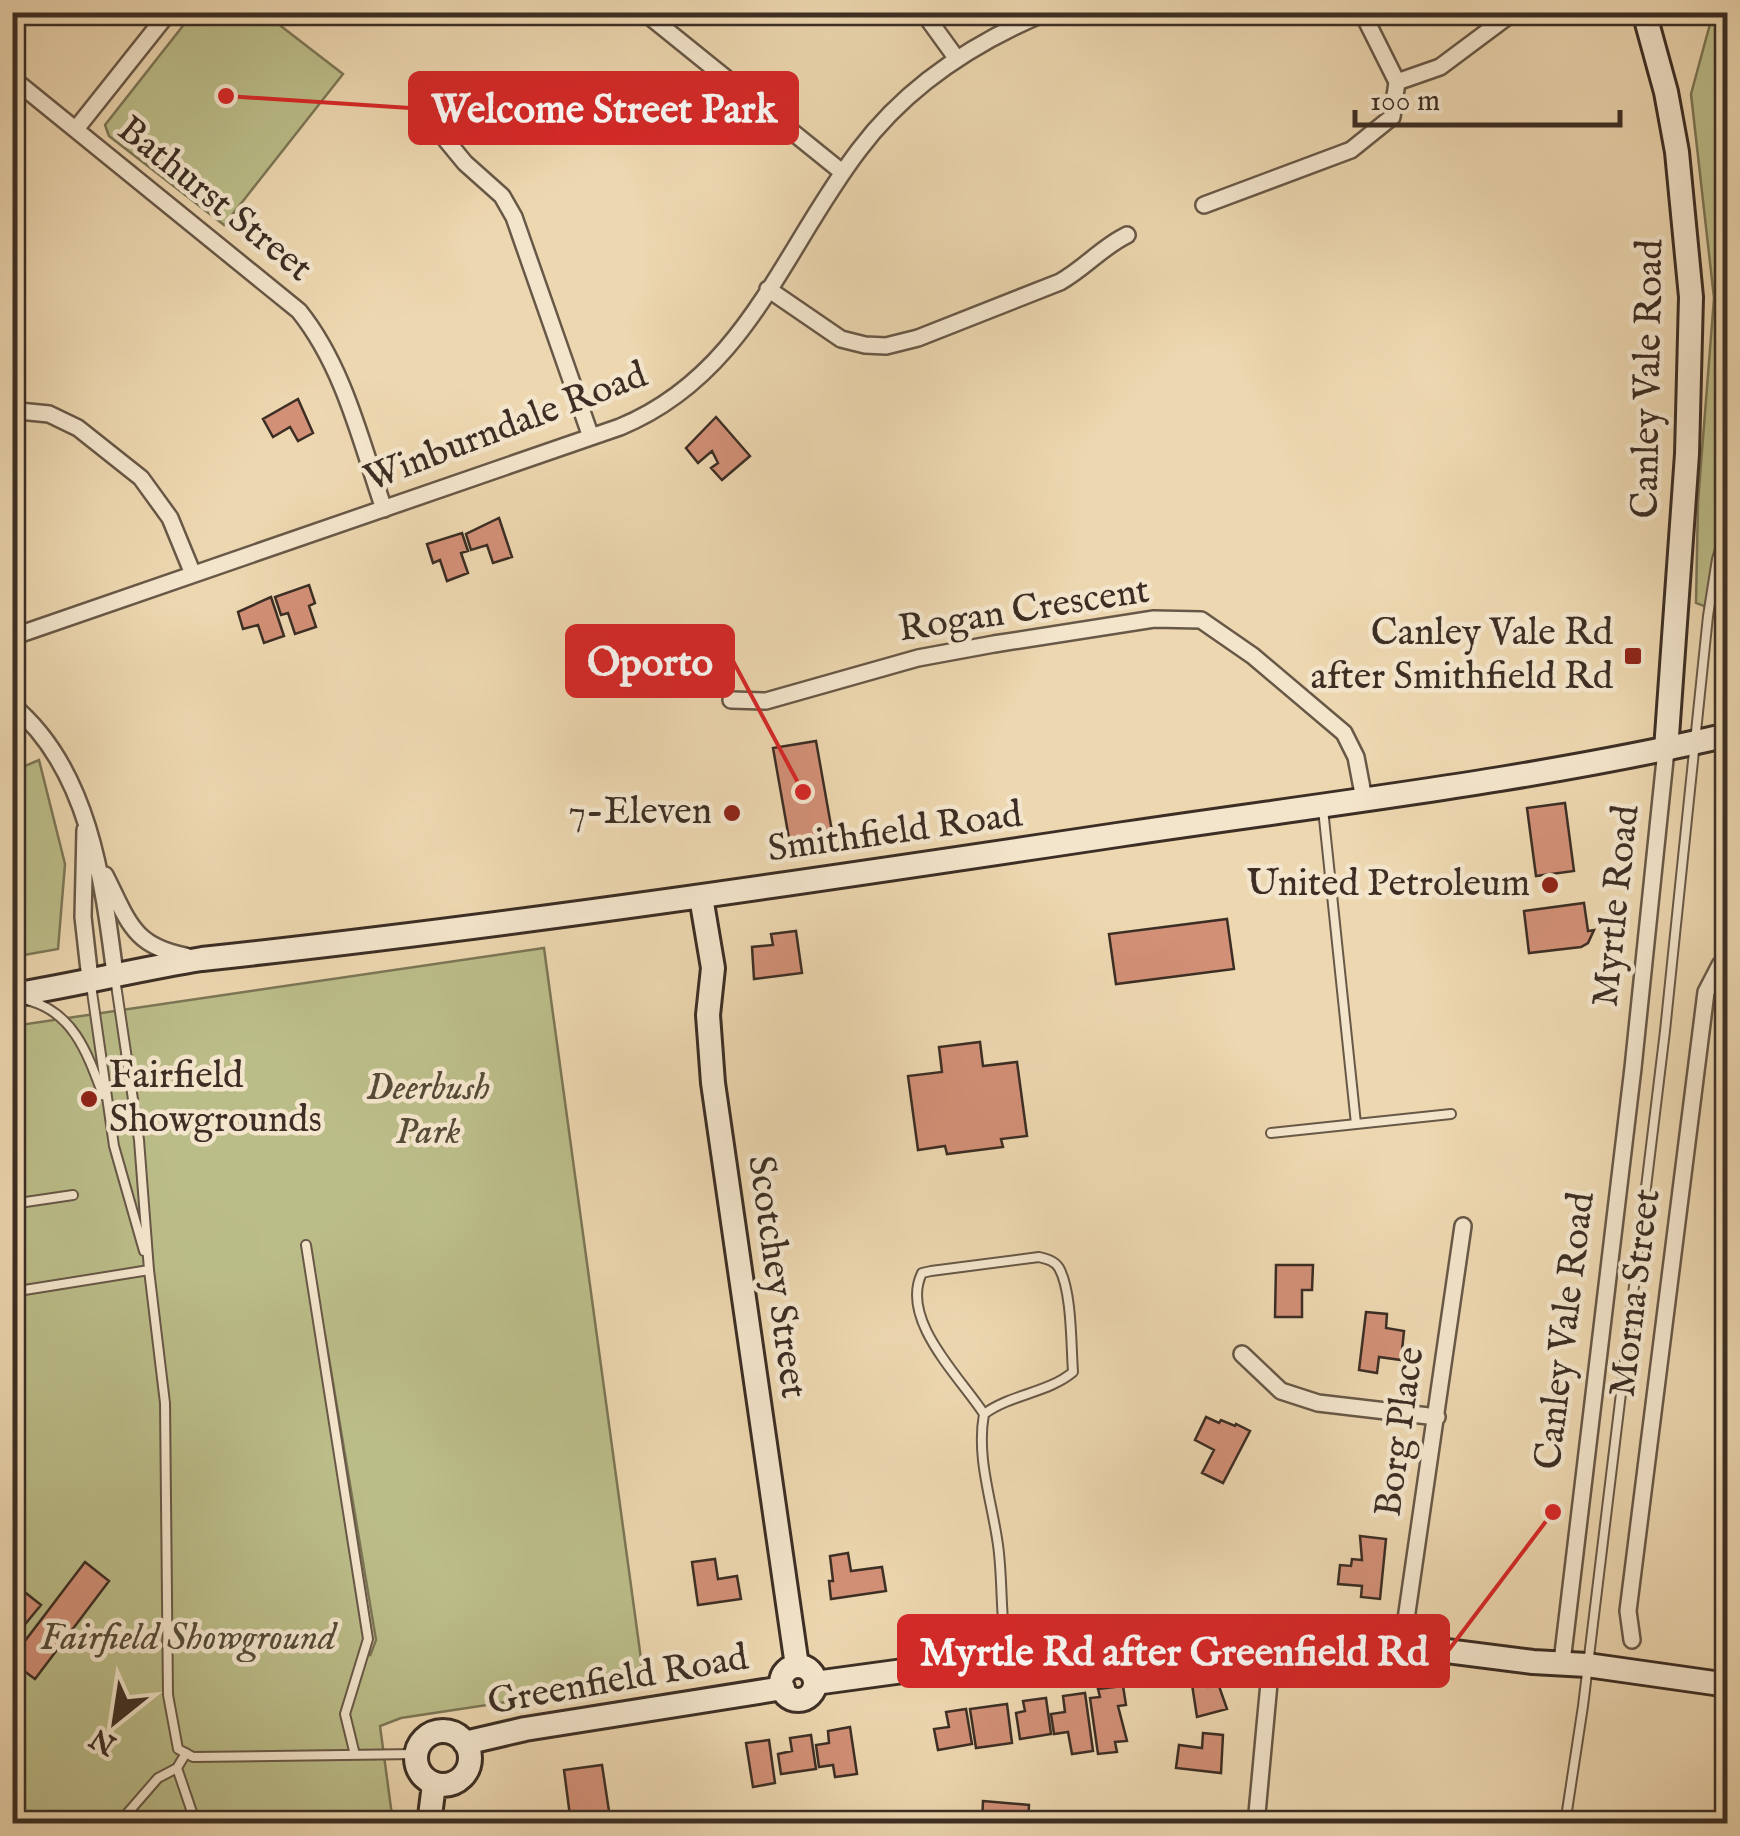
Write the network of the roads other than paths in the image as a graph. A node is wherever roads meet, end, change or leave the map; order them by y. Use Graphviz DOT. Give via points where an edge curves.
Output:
graph roads {
  1 [pos="168,12"];
  2 [pos="644,12"];
  3 [pos="923,12"];
  4 [pos="1047,12"];
  5 [pos="1362,12"];
  6 [pos="1644,12"];
  7 [pos="1511,14"];
  8 [pos="956,59"];
  9 [pos="12,78"];
  10 [pos="1398,82"];
  11 [pos="76,129"];
  12 [pos="437,129"];
  13 [pos="842,172"];
  14 [pos="1204,205"];
  15 [pos="1127,235"];
  16 [pos="768,289"];
  17 [pos="19,410"];
  18 [pos="591,437"];
  19 [pos="384,509"];
  20 [pos="1728,524"];
  21 [pos="193,574"];
  22 [pos="12,636"];
  23 [pos="731,700"];
  24 [pos="12,705"];
  25 [pos="1728,735"];
  26 [pos="1695,742"];
  27 [pos="1666,750"];
  28 [pos="1364,799"];
  29 [pos="1322,805"];
  30 [pos="85,826"];
  31 [pos="98,863"];
  32 [pos="700,898"];
  33 [pos="202,959"];
  34 [pos="1728,964"];
  35 [pos="115,974"];
  36 [pos="90,979"];
  37 [pos="12,996"];
  38 [pos="1633,1068"];
  39 [pos="109,1108"];
  40 [pos="1451,1114"];
  41 [pos="1356,1124"];
  42 [pos="1271,1133"];
  43 [pos="73,1195"];
  44 [pos="12,1204"];
  45 [pos="1463,1226"];
  46 [pos="306,1245"];
  47 [pos="149,1270"];
  48 [pos="12,1292"];
  49 [pos="1242,1354"];
  50 [pos="984,1414"];
  51 [pos="1437,1416"];
  52 [pos="1274,1629"];
  53 [pos="1632,1640"];
  54 [pos="1402,1647"];
  55 [pos="1008,1658"];
  56 [pos="1562,1662"];
  57 [pos="1586,1665"];
  58 [pos="797,1666"];
  59 [pos="815,1683"];
  60 [pos="1728,1685"];
  61 [pos="783,1688"];
  62 [pos="465,1743"];
  63 [pos="186,1753"];
  64 [pos="416,1754"];
  65 [pos="356,1755"];
  66 [pos="177,1768"];
  67 [pos="434,1784"];
  68 [pos="118,1824"];
  69 [pos="196,1824"];
  70 [pos="429,1824"];
  71 [pos="1256,1824"];
  72 [pos="1565,1824"];
  1 -- 11 [label="street"];
  2 -- 13 [label="street"];
  3 -- 8 [label="street"];
  4 -- 8 [label="street, Winburndale Road"];
  5 -- 10 [label="street"];
  6 -- 27 [label="main road, Canley Vale Road" via="1677,152 1691,297"];
  7 -- 10 [label="street" via="1440,67"];
  8 -- 13 [label="street, Winburndale Road" via="878,126"];
  9 -- 11 [label="street, Bathurst Street"];
  10 -- 14 [label="street" via="1392,117 1352,150"];
  11 -- 19 [label="street, Bathurst Street" via="306,319 337,373"];
  12 -- 18 [label="street" via="502,196 514,218"];
  13 -- 16 [label="street, Winburndale Road"];
  15 -- 16 [label="street" via="1060,282 886,346 841,338"];
  16 -- 18 [label="street, Winburndale Road" via="731,346 693,385 659,409"];
  17 -- 21 [label="street" via="78,428 141,478 170,518"];
  18 -- 19 [label="street, Winburndale Road"];
  19 -- 21 [label="street, Winburndale Road"];
  20 -- 26 [label="lane" via="1712,588"];
  21 -- 22 [label="street, Winburndale Road"];
  23 -- 28 [label="street, Rogan Crescent" via="766,701 994,644 1154,619 1201,620 1344,732"];
  24 -- 30 [label="street" via="58,758"];
  25 -- 26 [label="main road, Smithfield Road"];
  26 -- 27 [label="main road, Smithfield Road"];
  26 -- 57 [label="lane"];
  27 -- 28 [label="main road, Smithfield Road"];
  27 -- 38 [label="street, Myrtle Road"];
  28 -- 29 [label="main road, Smithfield Road"];
  29 -- 32 [label="main road, Smithfield Road"];
  29 -- 41 [label="lane"];
  30 -- 31 [label="street"];
  30 -- 36 [label="street"];
  31 -- 33 [label="street" via="130,924 149,945"];
  31 -- 35 [label="street"];
  32 -- 33 [label="main road, Smithfield Road"];
  32 -- 58 [label="main road, Scotchey Street" via="712,968 712,1083"];
  33 -- 35 [label="main road, Smithfield Road"];
  34 -- 53 [label="street, Morna Street" via="1720,964 1706,992 1628,1612"];
  35 -- 36 [label="main road, Smithfield Road"];
  35 -- 47 [label="lane"];
  36 -- 37 [label="main road, Smithfield Road"];
  36 -- 39 [label="lane"];
  37 -- 39 [label="lane" via="48,1006 71,1025"];
  38 -- 56 [label="street, Canley Vale Road"];
  39 -- 47 [label="lane"];
  40 -- 41 [label="lane"];
  41 -- 42 [label="lane"];
  43 -- 44 [label="lane"];
  45 -- 51 [label="street, Borg Place"];
  46 -- 65 [label="lane" via="368,1639 345,1714"];
  47 -- 48 [label="lane"];
  47 -- 63 [label="lane" via="165,1403 168,1696 178,1749"];
  49 -- 51 [label="street" via="1281,1392 1318,1403"];
  50 -- 50 [label="lane" via="930,1343 918,1280 922,1273 1039,1257 1052,1261 1064,1288 1073,1372"];
  50 -- 55 [label="lane" via="980,1438"];
  51 -- 54 [label="street, Borg Place"];
  52 -- 54 [label="main road"];
  52 -- 55 [label="main road" via="1218,1628"];
  52 -- 71 [label="street"];
  54 -- 56 [label="main road"];
  55 -- 59 [label="main road"];
  56 -- 57 [label="main road"];
  57 -- 60 [label="main road"];
  57 -- 72 [label="lane"];
  58 -- 59 [label="main road" via="810,1670"];
  58 -- 61 [label="main road" via="784,1675"];
  59 -- 61 [label="main road" via="804,1699"];
  61 -- 62 [label="main road, Greenfield Road"];
  62 -- 64 [label="main road" via="437,1732"];
  62 -- 67 [label="main road" via="467,1771 454,1783"];
  63 -- 65 [label="lane"];
  63 -- 66 [label="lane"];
  64 -- 65 [label="lane"];
  64 -- 67 [label="main road" via="421,1774"];
  66 -- 68 [label="lane" via="158,1778"];
  66 -- 69 [label="lane"];
  67 -- 70 [label="main road"];
}
